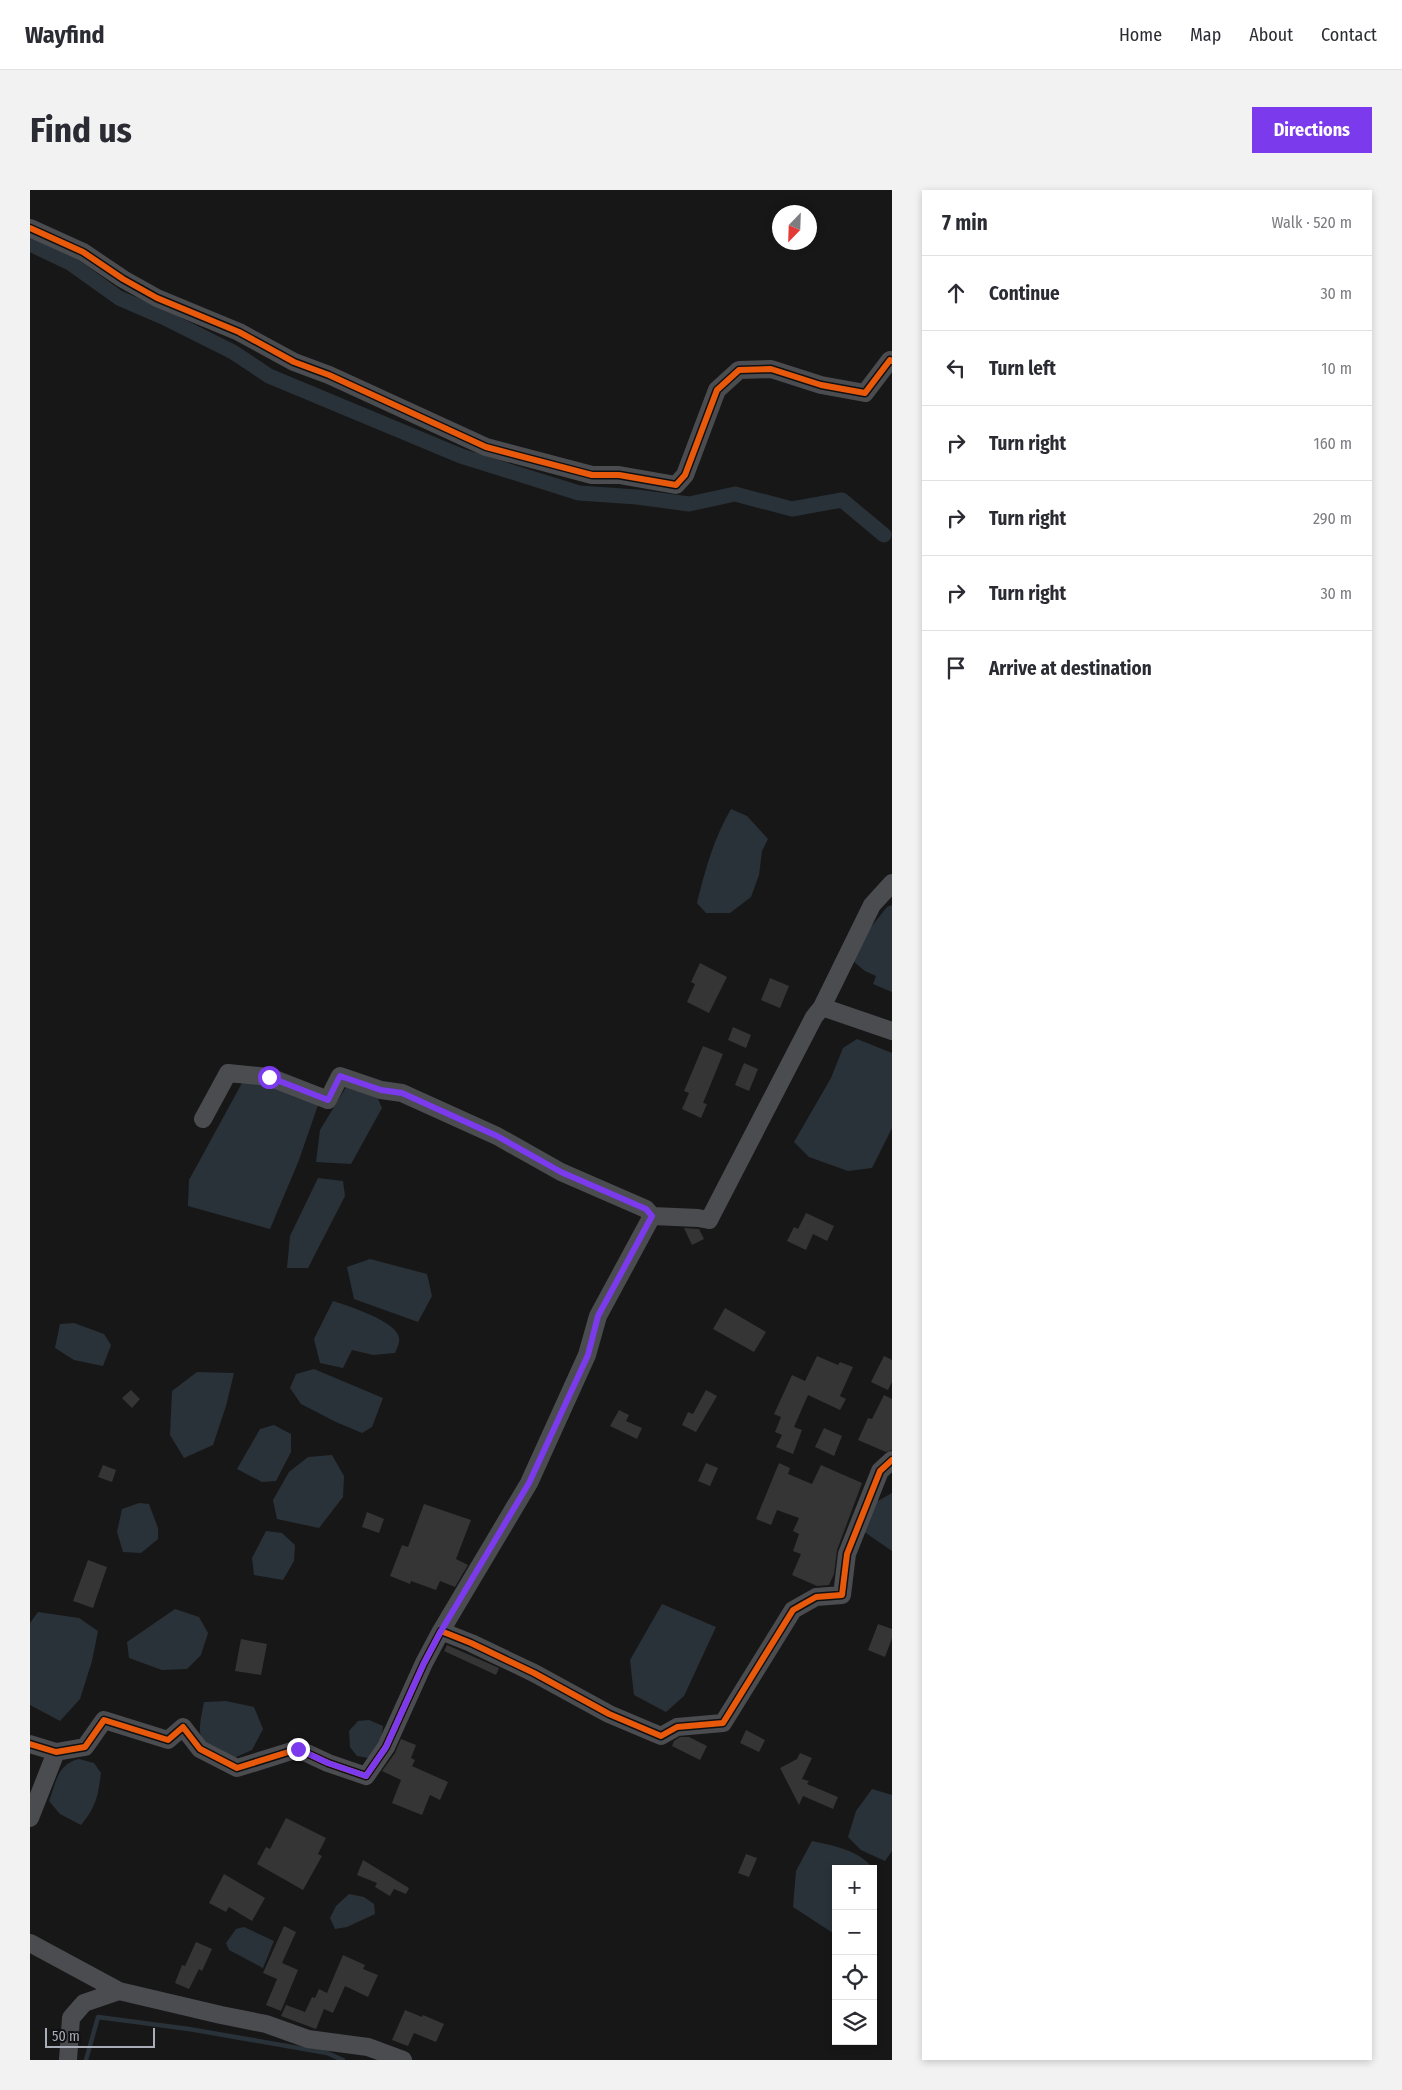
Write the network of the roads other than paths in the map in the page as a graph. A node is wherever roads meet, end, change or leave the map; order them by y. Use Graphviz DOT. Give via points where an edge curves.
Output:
graph roads {
  1 [pos="30,228"];
  2 [pos="892,361"];
  3 [pos="892,883"];
  4 [pos="822,1007"];
  5 [pos="892,1031"];
  6 [pos="203,1118"];
  7 [pos="652,1216"];
  8 [pos="892,1460"];
  9 [pos="441,1631"];
  10 [pos="30,1744"];
  11 [pos="56,1752"];
  12 [pos="30,1818"];
  13 [pos="30,1943"];
  14 [pos="119,1991"];
  15 [pos="68,2060"];
  16 [pos="403,2060"];
  1 -- 2 [label="street" via="83,252 157,298 239,332 294,362 486,447 592,475 619,475 676,485 685,475 717,390 739,370 771,369 821,385 865,393"];
  3 -- 4 [label="street" via="872,905"];
  4 -- 5 [label="street"];
  4 -- 7 [label="street" via="709,1220"];
  6 -- 7 [label="street" via="228,1073 269,1077 328,1100 340,1076 381,1090 402,1093 497,1136 561,1172 646,1209"];
  7 -- 9 [label="street" via="598,1316 588,1355 529,1483"];
  8 -- 9 [label="street" via="880,1471 848,1554 842,1595 816,1597 793,1610 723,1723 677,1727 661,1736 608,1714 534,1673"];
  9 -- 11 [label="street" via="386,1747 366,1776 298,1749 237,1768 200,1749 183,1727 168,1740 104,1720 85,1747"];
  10 -- 11 [label="street"];
  11 -- 12 [label="street"];
  13 -- 14 [label="street"];
  14 -- 15 [label="street" via="84,2003 71,2018"];
  14 -- 16 [label="street" via="266,2024 308,2039 368,2047"];
}
